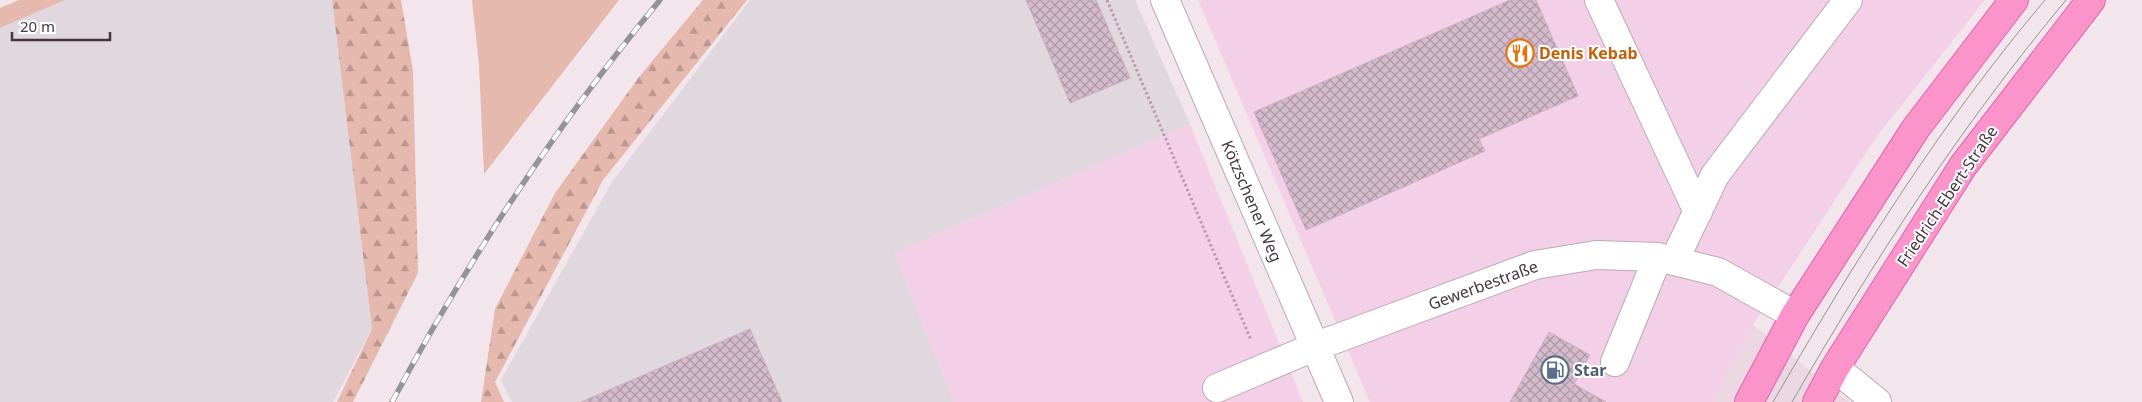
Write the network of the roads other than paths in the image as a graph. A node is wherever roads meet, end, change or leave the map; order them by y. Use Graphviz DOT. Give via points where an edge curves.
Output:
graph roads {
  1 [pos="1165,0"];
  2 [pos="1599,0"];
  3 [pos="1848,0"];
  4 [pos="2014,0"];
  5 [pos="2091,0"];
  6 [pos="1698,212"];
  7 [pos="1666,259"];
  8 [pos="1795,315"];
  9 [pos="1314,347"];
  10 [pos="1615,362"];
  11 [pos="1836,368"];
  12 [pos="1217,388"];
  13 [pos="1339,402"];
  14 [pos="1749,402"];
  15 [pos="1817,402"];
  16 [pos="1876,402"];
  1 -- 9 [label="street, Kötzschener Weg"];
  2 -- 6 [label="street"];
  3 -- 6 [label="street" via="1715,175"];
  4 -- 8 [label="main road" via="1916,128"];
  5 -- 11 [label="main road, Friedrich-Ebert-Straße" via="1963,166"];
  6 -- 7 [label="street"];
  7 -- 8 [label="street, Gewerbestraße" via="1718,272"];
  7 -- 9 [label="street, Gewerbestraße" via="1596,255 1535,265"];
  7 -- 10 [label="street"];
  8 -- 14 [label="main road"];
  9 -- 12 [label="street, Gewerbestraße"];
  9 -- 13 [label="street, Kötzschener Weg"];
  11 -- 15 [label="main road, Friedrich-Ebert-Straße"];
  11 -- 16 [label="street"];
}
